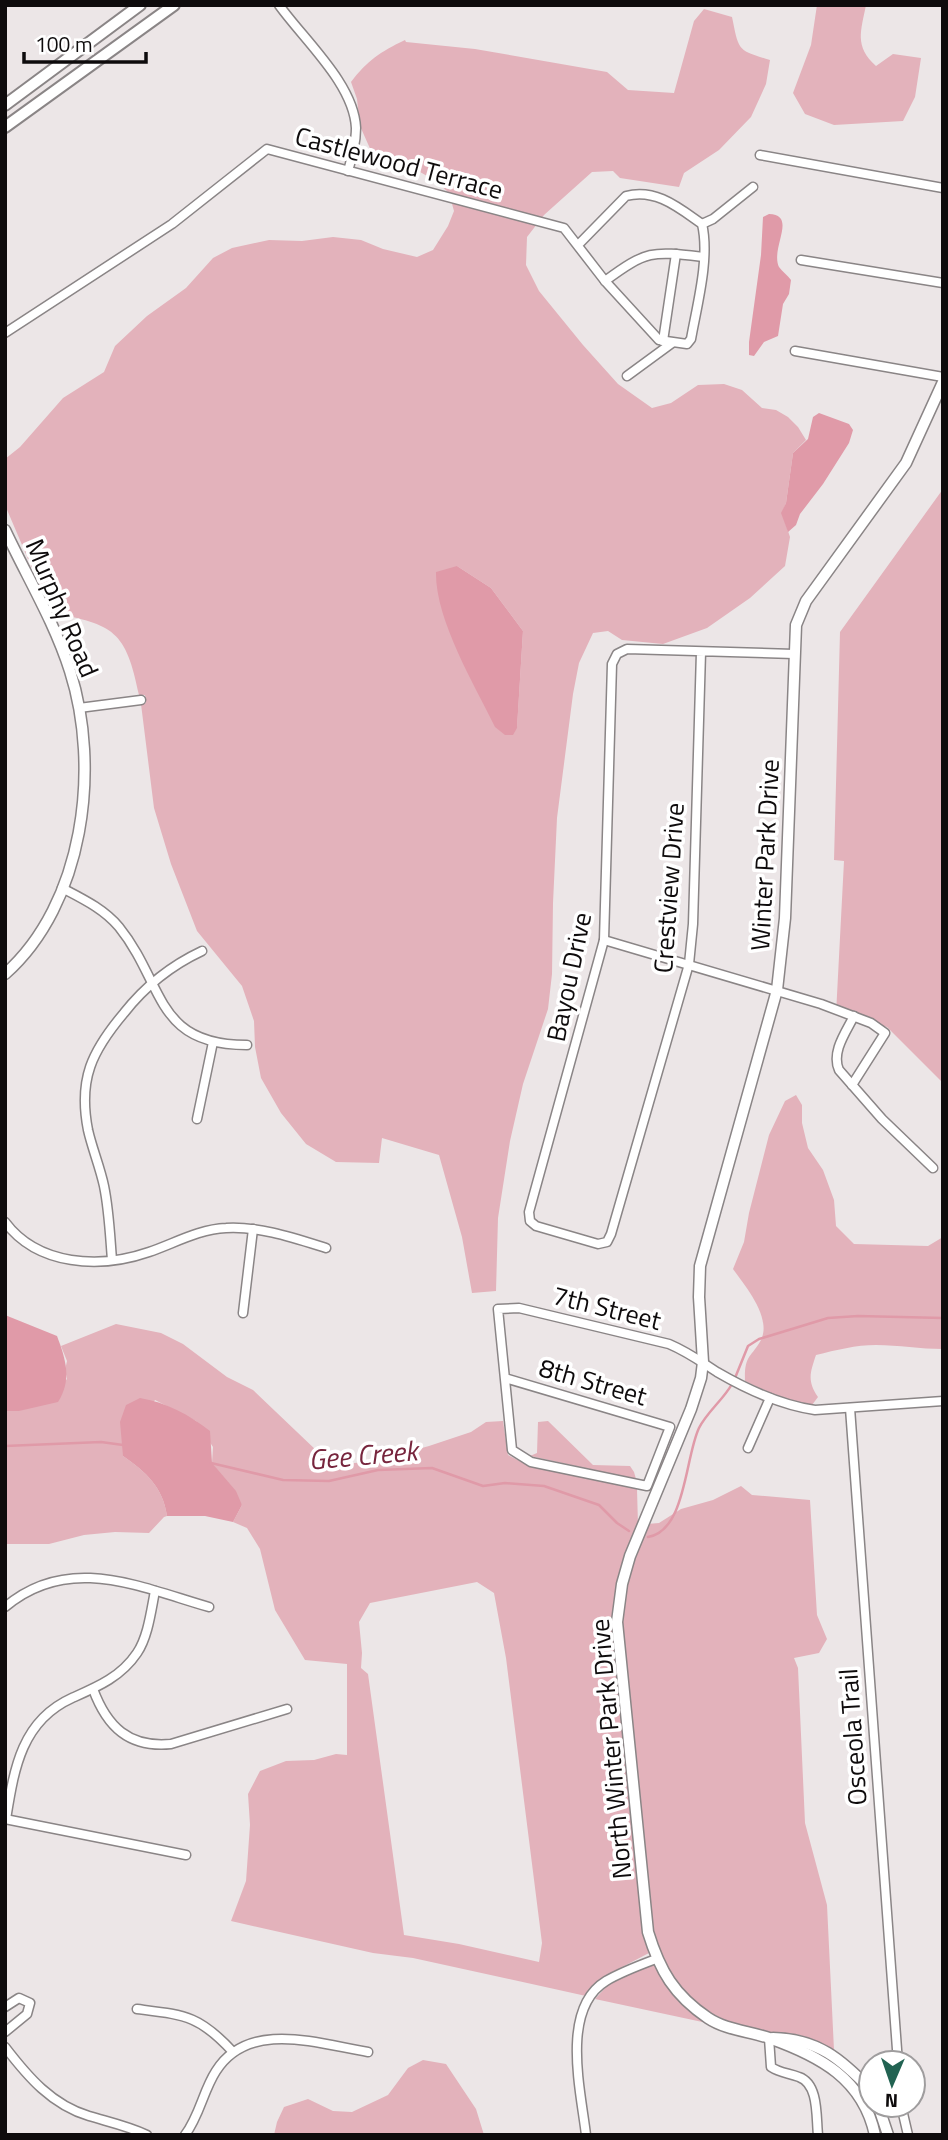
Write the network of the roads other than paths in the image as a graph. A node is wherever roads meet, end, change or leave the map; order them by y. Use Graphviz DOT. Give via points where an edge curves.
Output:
graph roads {
  1 [pos="139,5"];
  2 [pos="174,5"];
  3 [pos="279,5"];
  4 [pos="5,105"];
  5 [pos="5,127"];
  6 [pos="760,155"];
  7 [pos="348,171"];
  8 [pos="753,187"];
  9 [pos="943,188"];
  10 [pos="702,225"];
  11 [pos="578,245"];
  12 [pos="676,254"];
  13 [pos="703,257"];
  14 [pos="801,260"];
  15 [pos="605,281"];
  16 [pos="943,283"];
  17 [pos="5,333"];
  18 [pos="667,342"];
  19 [pos="795,351"];
  20 [pos="626,376"];
  21 [pos="943,380"];
  22 [pos="5,530"];
  23 [pos="9,548"];
  24 [pos="701,652"];
  25 [pos="794,654"];
  26 [pos="141,700"];
  27 [pos="79,708"];
  28 [pos="62,888"];
  29 [pos="604,940"];
  30 [pos="202,951"];
  31 [pos="689,964"];
  32 [pos="5,974"];
  33 [pos="152,981"];
  34 [pos="778,990"];
  35 [pos="854,1016"];
  36 [pos="213,1042"];
  37 [pos="247,1045"];
  38 [pos="852,1085"];
  39 [pos="197,1119"];
  40 [pos="933,1168"];
  41 [pos="5,1222"];
  42 [pos="253,1229"];
  43 [pos="607,1242"];
  44 [pos="326,1248"];
  45 [pos="112,1260"];
  46 [pos="243,1313"];
  47 [pos="703,1362"];
  48 [pos="505,1378"];
  49 [pos="770,1398"];
  50 [pos="943,1401"];
  51 [pos="850,1408"];
  52 [pos="748,1448"];
  53 [pos="155,1591"];
  54 [pos="5,1607"];
  55 [pos="209,1607"];
  56 [pos="93,1689"];
  57 [pos="287,1709"];
  58 [pos="6,1819"];
  59 [pos="186,1855"];
  60 [pos="656,1959"];
  61 [pos="5,2007"];
  62 [pos="137,2008"];
  63 [pos="5,2032"];
  64 [pos="769,2038"];
  65 [pos="5,2047"];
  66 [pos="897,2049"];
  67 [pos="233,2052"];
  68 [pos="368,2052"];
  69 [pos="857,2075"];
  70 [pos="147,2135"];
  71 [pos="185,2135"];
  72 [pos="586,2135"];
  73 [pos="818,2135"];
  74 [pos="875,2135"];
  1 -- 4 [label="main road"];
  2 -- 5 [label="main road"];
  3 -- 7 [label="street" via="329,67 352,106 356,131"];
  6 -- 9 [label="street"];
  7 -- 11 [label="street, Castlewood Terrace" via="564,228"];
  7 -- 17 [label="street, Castlewood Terrace" via="267,149 172,224"];
  8 -- 10 [label="street"];
  10 -- 11 [label="street" via="674,204 636,194 626,196"];
  10 -- 13 [label="street"];
  11 -- 15 [label="street, Castlewood Terrace"];
  12 -- 13 [label="street"];
  12 -- 15 [label="street" via="638,258"];
  12 -- 18 [label="street"];
  13 -- 18 [label="street" via="691,339 687,344"];
  14 -- 16 [label="street"];
  15 -- 18 [label="street, Castlewood Terrace" via="659,340"];
  18 -- 20 [label="street"];
  19 -- 21 [label="street"];
  21 -- 25 [label="street, Winter Park Drive" via="906,463 806,601 796,625"];
  22 -- 23 [label="street, Murphy Road"];
  23 -- 27 [label="street, Murphy Road" via="55,632"];
  24 -- 25 [label="street"];
  24 -- 29 [label="street, Bayou Drive" via="627,649 617,654 612,664"];
  24 -- 31 [label="street, Crestview Drive"];
  25 -- 34 [label="street, Winter Park Drive" via="785,918"];
  26 -- 27 [label="street"];
  27 -- 28 [label="street, Murphy Road" via="84,813"];
  28 -- 32 [label="street, Murphy Road" via="25,957"];
  28 -- 33 [label="street" via="96,905 118,925"];
  29 -- 31 [label="street"];
  29 -- 43 [label="street, Bayou Drive" via="529,1212 536,1226 598,1244"];
  30 -- 33 [label="street"];
  31 -- 34 [label="street"];
  31 -- 43 [label="street, Crestview Drive"];
  33 -- 36 [label="street" via="164,1009 178,1026"];
  33 -- 45 [label="street" via="110,1029 87,1070 88,1132 104,1186"];
  34 -- 35 [label="street"];
  34 -- 47 [label="street, Winter Park Drive" via="700,1266"];
  35 -- 38 [label="street" via="836,1054 836,1064"];
  35 -- 38 [label="street" via="885,1033"];
  36 -- 37 [label="street"];
  36 -- 39 [label="street"];
  38 -- 40 [label="street"];
  41 -- 45 [label="street" via="21,1239 54,1258"];
  42 -- 44 [label="street"];
  42 -- 45 [label="street" via="224,1228"];
  42 -- 46 [label="street"];
  47 -- 48 [label="street, 7th Street" via="669,1345 519,1308 498,1309"];
  47 -- 49 [label="street, 7th Street"];
  47 -- 60 [label="street, North Winter Park Drive" via="691,1409 630,1556 617,1622 648,1932"];
  48 -- 48 [label="street, 8th Street" via="670,1427 647,1486 531,1462 512,1450"];
  49 -- 51 [label="street, 7th Street" via="815,1410"];
  49 -- 52 [label="street"];
  50 -- 51 [label="street, 7th Street"];
  51 -- 66 [label="street, Osceola Trail"];
  53 -- 54 [label="street" via="105,1579 69,1577 24,1591"];
  53 -- 55 [label="street"];
  53 -- 56 [label="street" via="138,1652 122,1670"];
  56 -- 57 [label="street" via="107,1717 127,1737 156,1746"];
  56 -- 58 [label="street" via="54,1707 28,1734 13,1772"];
  58 -- 59 [label="street"];
  60 -- 64 [label="street, North Winter Park Drive" via="685,2000 710,2020"];
  60 -- 72 [label="street" via="604,1982 579,2020 577,2054"];
  61 -- 63 [label="street" via="19,1998 30,2003 27,2014"];
  62 -- 67 [label="street" via="198,2021"];
  64 -- 69 [label="street, North Winter Park Drive" via="793,2039 821,2048"];
  64 -- 73 [label="street" via="771,2067 807,2082 814,2098"];
  64 -- 74 [label="street, North Winter Park Drive" via="841,2074 861,2097"];
  65 -- 70 [label="street" via="31,2080 57,2101"];
  67 -- 68 [label="street" via="255,2041 280,2038"];
  67 -- 71 [label="street" via="217,2070"];
}
